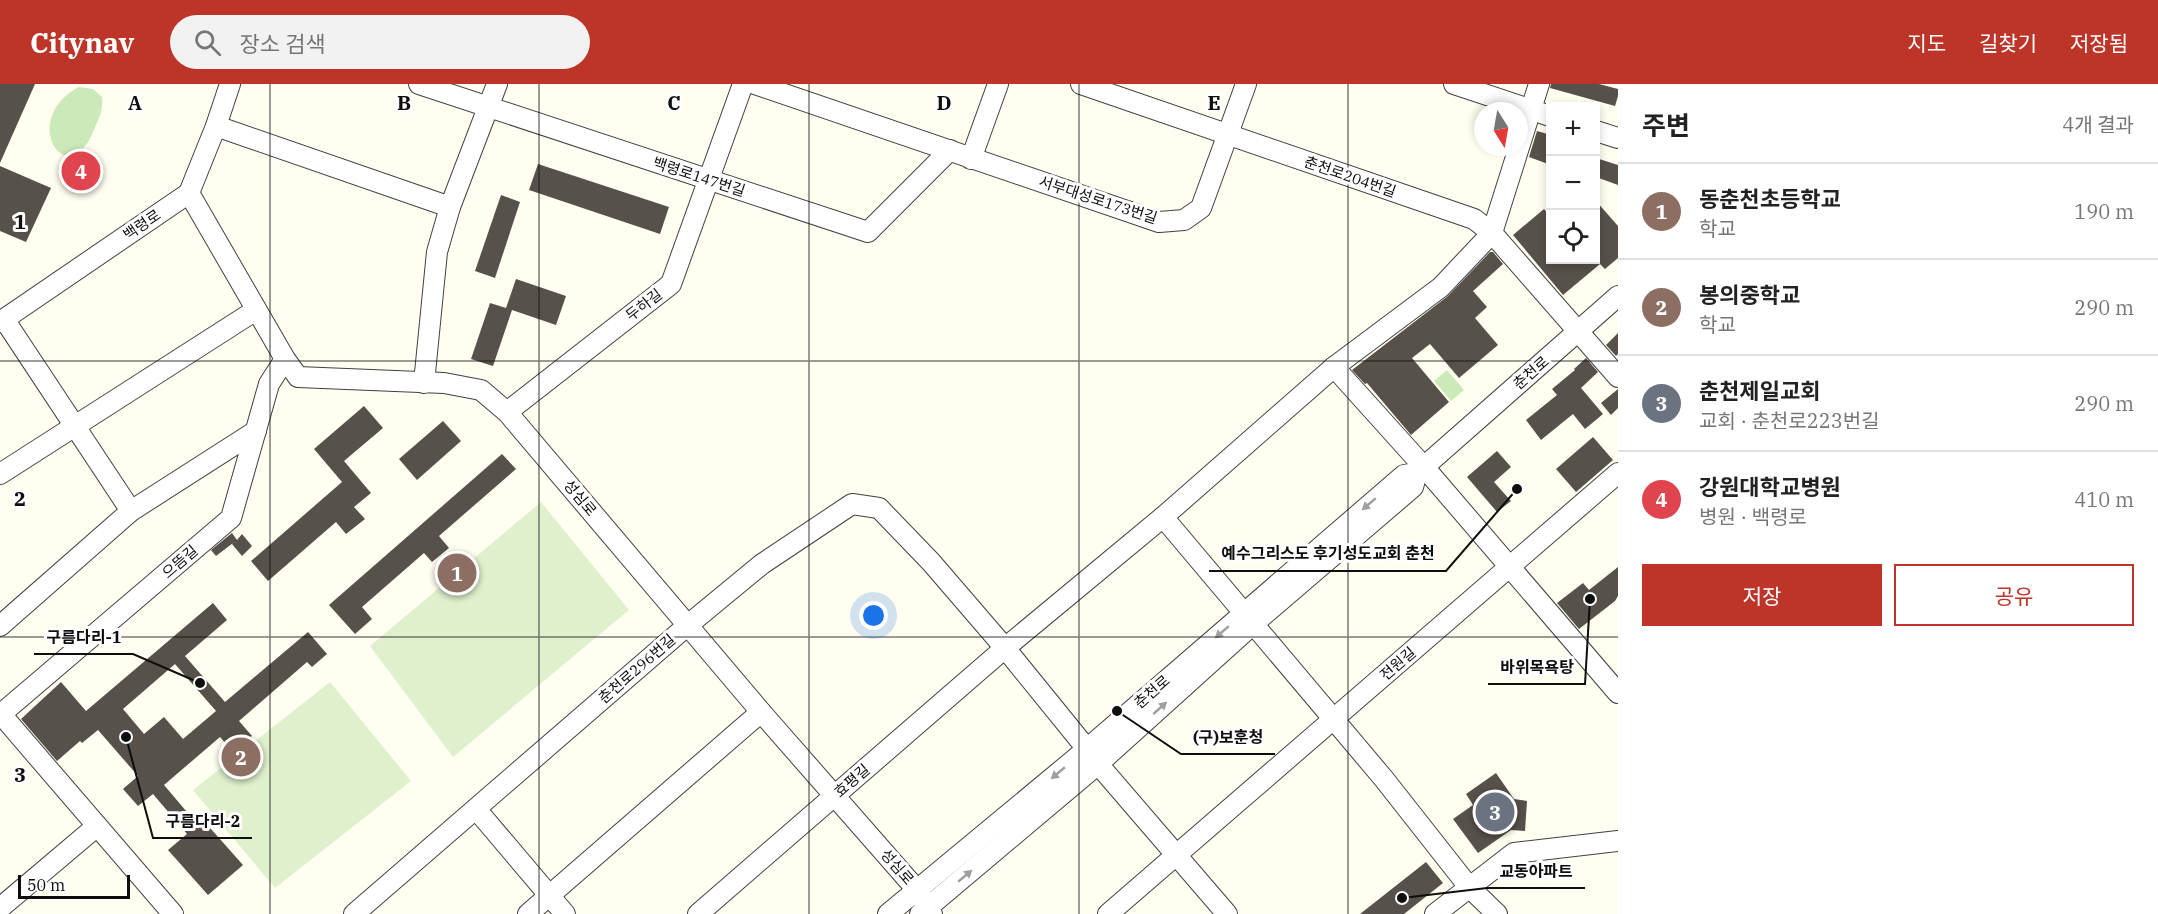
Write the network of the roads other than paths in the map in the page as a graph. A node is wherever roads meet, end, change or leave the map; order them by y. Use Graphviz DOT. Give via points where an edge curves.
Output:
graph roads {
  1 [pos="230,84"];
  2 [pos="419,84"];
  3 [pos="496,84"];
  4 [pos="743,84"];
  5 [pos="755,84"];
  6 [pos="998,84"];
  7 [pos="1081,84"];
  8 [pos="1246,84"];
  9 [pos="1454,84"];
  10 [pos="1539,84"];
  11 [pos="489,106"];
  12 [pos="1532,110"];
  13 [pos="1546,114"];
  14 [pos="216,126"];
  15 [pos="1600,132"];
  16 [pos="1227,134"];
  17 [pos="1618,138"];
  18 [pos="950,150"];
  19 [pos="971,159"];
  20 [pos="709,180"];
  21 [pos="189,193"];
  22 [pos="450,207"];
  23 [pos="1492,233"];
  24 [pos="1618,296"];
  25 [pos="256,310"];
  26 [pos="2,321"];
  27 [pos="1579,331"];
  28 [pos="285,359"];
  29 [pos="1334,367"];
  30 [pos="1618,377"];
  31 [pos="424,383"];
  32 [pos="507,412"];
  33 [pos="75,426"];
  34 [pos="256,431"];
  35 [pos="1420,470"];
  36 [pos="1618,473"];
  37 [pos="0,474"];
  38 [pos="131,511"];
  39 [pos="1163,517"];
  40 [pos="1511,567"];
  41 [pos="1247,619"];
  42 [pos="688,625"];
  43 [pos="0,626"];
  44 [pos="1005,648"];
  45 [pos="1618,693"];
  46 [pos="761,712"];
  47 [pos="0,714"];
  48 [pos="1334,720"];
  49 [pos="1093,756"];
  50 [pos="835,796"];
  51 [pos="476,809"];
  52 [pos="97,826"];
  53 [pos="1618,841"];
  54 [pos="1178,854"];
  55 [pos="1469,886"];
  56 [pos="916,890"];
  57 [pos="550,896"];
  58 [pos="0,908"];
  59 [pos="927,912"];
  60 [pos="173,914"];
  61 [pos="354,914"];
  62 [pos="528,914"];
  63 [pos="565,914"];
  64 [pos="699,914"];
  65 [pos="888,914"];
  66 [pos="1108,914"];
  67 [pos="1227,914"];
  68 [pos="1436,914"];
  69 [pos="1497,914"];
  1 -- 14 [label="street"];
  2 -- 11 [label="street, 백령로147번길"];
  3 -- 11 [label="street"];
  4 -- 20 [label="street, 두하길"];
  5 -- 18 [label="street, 서부대성로173번길"];
  6 -- 19 [label="street"];
  7 -- 16 [label="street, 춘천로204번길"];
  8 -- 16 [label="street, 서부대성로173번길"];
  9 -- 12 [label="street"];
  10 -- 12 [label="street, 효평길"];
  11 -- 20 [label="street, 백령로147번길"];
  11 -- 22 [label="street"];
  12 -- 13 [label="street"];
  12 -- 23 [label="street, 효평길"];
  14 -- 21 [label="street"];
  14 -- 22 [label="street"];
  15 -- 17 [label="street"];
  16 -- 19 [label="street, 서부대성로173번길" via="1201,208 1184,220 1159,222"];
  16 -- 23 [label="street, 춘천로204번길" via="1474,219"];
  18 -- 19 [label="street, 서부대성로173번길"];
  18 -- 20 [label="street, 백령로147번길" via="868,232"];
  20 -- 32 [label="street, 두하길" via="670,284"];
  21 -- 25 [label="street, 성심로"];
  21 -- 26 [label="street, 백령로"];
  22 -- 31 [label="street" via="437,252"];
  23 -- 27 [label="street, 춘천로204번길"];
  23 -- 29 [label="street, 효평길" via="1441,287"];
  24 -- 27 [label="street, 춘천로"];
  25 -- 28 [label="street, 성심로"];
  25 -- 33 [label="street"];
  26 -- 33 [label="street"];
  27 -- 30 [label="street, 춘천로204번길"];
  27 -- 35 [label="street, 춘천로"];
  28 -- 31 [label="street, 성심로" via="298,377"];
  28 -- 34 [label="street, 으뜸길" via="269,384"];
  29 -- 35 [label="street"];
  29 -- 39 [label="street, 효평길"];
  31 -- 32 [label="street, 성심로" via="481,390"];
  32 -- 42 [label="street, 성심로"];
  33 -- 37 [label="street"];
  33 -- 38 [label="street"];
  34 -- 38 [label="street"];
  34 -- 47 [label="street, 으뜸길" via="231,518"];
  35 -- 40 [label="street"];
  35 -- 41 [label="street, 춘천로" via="1413,487"];
  36 -- 40 [label="street, 전원길"];
  38 -- 43 [label="street"];
  39 -- 41 [label="street"];
  39 -- 44 [label="street, 효평길"];
  40 -- 45 [label="street"];
  40 -- 48 [label="street, 전원길"];
  41 -- 48 [label="street"];
  41 -- 49 [label="street, 춘천로"];
  42 -- 44 [label="street, 춘천로296번길" via="762,564 852,504 879,508"];
  42 -- 46 [label="street, 성심로"];
  42 -- 51 [label="street, 춘천로296번길"];
  44 -- 49 [label="street"];
  44 -- 50 [label="street, 효평길"];
  46 -- 50 [label="street, 성심로"];
  46 -- 57 [label="street"];
  47 -- 52 [label="street"];
  48 -- 54 [label="street, 전원길"];
  48 -- 55 [label="street"];
  49 -- 54 [label="street"];
  49 -- 56 [label="street, 춘천로, one-way"];
  59 -- 49 [label="street, 춘천로, one-way"];
  50 -- 56 [label="street, 성심로"];
  50 -- 64 [label="street, 효평길"];
  51 -- 57 [label="street"];
  51 -- 61 [label="street, 춘천로296번길"];
  52 -- 58 [label="street"];
  52 -- 60 [label="street"];
  53 -- 55 [label="street" via="1514,853"];
  54 -- 66 [label="street, 전원길"];
  54 -- 67 [label="street"];
  55 -- 68 [label="street"];
  55 -- 69 [label="street"];
  56 -- 59 [label="street, 성심로"];
  56 -- 65 [label="street, 춘천로"];
  57 -- 62 [label="street"];
  57 -- 63 [label="street"];
}
